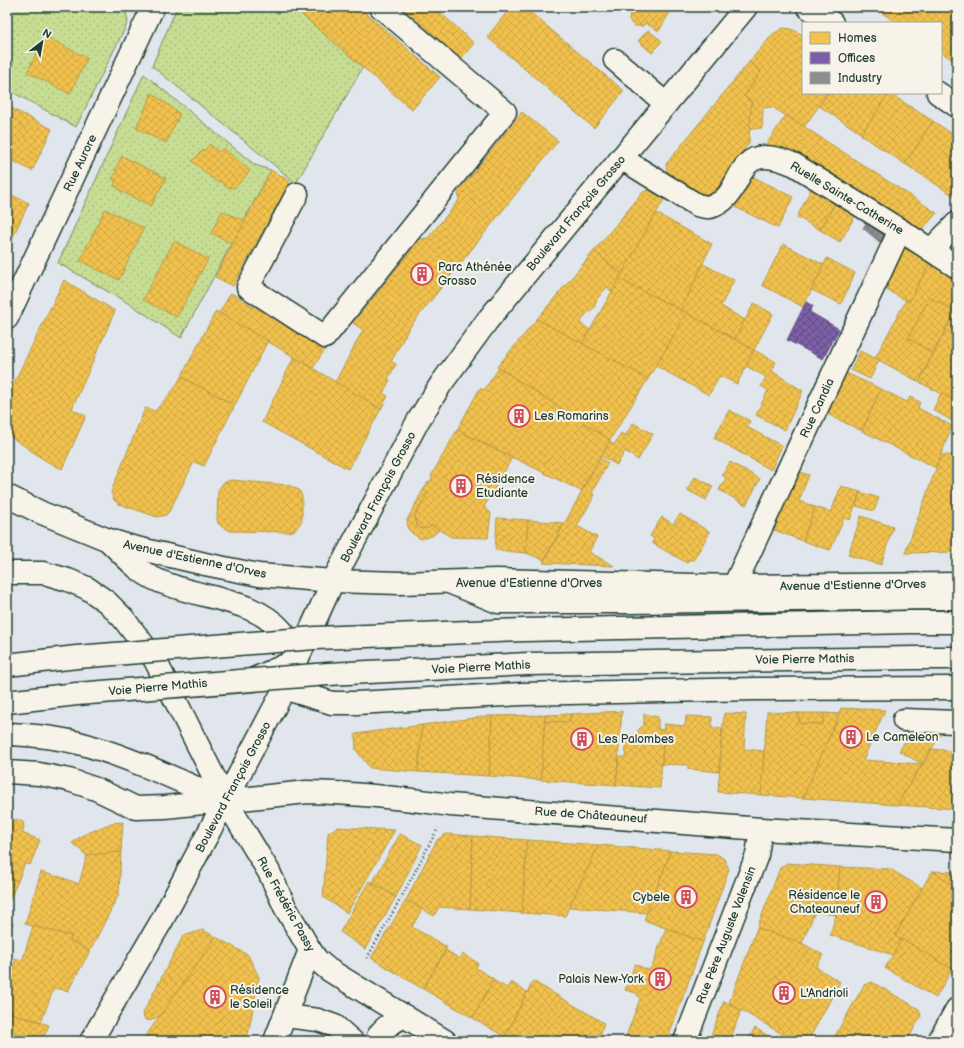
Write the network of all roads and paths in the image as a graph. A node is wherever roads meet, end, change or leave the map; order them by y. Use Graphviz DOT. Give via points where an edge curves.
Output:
graph roads {
  1 [pos="153,7"];
  2 [pos="381,7"];
  3 [pos="746,7"];
  4 [pos="808,7"];
  5 [pos="830,22"];
  6 [pos="614,60"];
  7 [pos="939,94"];
  8 [pos="666,104"];
  9 [pos="957,106"];
  10 [pos="621,158"];
  11 [pos="297,194"];
  12 [pos="957,223"];
  13 [pos="900,230"];
  14 [pos="931,250"];
  15 [pos="957,267"];
  16 [pos="7,318"];
  17 [pos="7,496"];
  18 [pos="106,539"];
  19 [pos="7,572"];
  20 [pos="334,581"];
  21 [pos="448,582"];
  22 [pos="957,584"];
  23 [pos="734,586"];
  24 [pos="957,598"];
  25 [pos="957,622"];
  26 [pos="957,658"];
  27 [pos="155,660"];
  28 [pos="297,660"];
  29 [pos="7,665"];
  30 [pos="284,688"];
  31 [pos="957,688"];
  32 [pos="7,702"];
  33 [pos="904,720"];
  34 [pos="957,722"];
  35 [pos="7,734"];
  36 [pos="7,772"];
  37 [pos="226,801"];
  38 [pos="450,805"];
  39 [pos="761,829"];
  40 [pos="957,840"];
  41 [pos="310,950"];
  42 [pos="367,958"];
  43 [pos="957,1009"];
  44 [pos="285,1016"];
  45 [pos="404,1016"];
  46 [pos="91,1041"];
  47 [pos="275,1041"];
  48 [pos="352,1041"];
  49 [pos="376,1041"];
  50 [pos="445,1041"];
  51 [pos="685,1041"];
  52 [pos="939,1041"];
  1 -- 16 [label="main road, Rue Aurore"];
  2 -- 11 [label="main road" via="505,112 325,337 248,287"];
  3 -- 8 [label="main road, Boulevard François Grosso"];
  4 -- 5 [label="main road"];
  6 -- 8 [label="main road"];
  7 -- 9 [label="main road"];
  8 -- 10 [label="main road, Boulevard François Grosso"];
  10 -- 13 [label="main road, Ruelle Sainte-Catherine" via="697,205 710,207 723,202 750,161 764,157 778,158 795,165"];
  10 -- 20 [label="main road, Boulevard François Grosso" via="487,321 441,384 418,421"];
  12 -- 14 [label="main road"];
  13 -- 14 [label="main road, Ruelle Sainte-Catherine"];
  13 -- 23 [label="main road, Rue Candia"];
  14 -- 15 [label="main road, Ruelle Sainte-Catherine"];
  17 -- 18 [label="main road, Avenue d'Estienne d'Orves"];
  18 -- 20 [label="main road, Avenue d'Estienne d'Orves" via="259,575"];
  18 -- 28 [label="main road, Avenue d'Estienne d'Orves" via="143,573 157,580 250,608 263,615 284,632"];
  19 -- 27 [label="main road" via="44,573 87,588 107,602 123,618"];
  20 -- 21 [label="main road, Avenue d'Estienne d'Orves"];
  20 -- 28 [label="main road, Boulevard François Grosso"];
  21 -- 23 [label="main road, Avenue d'Estienne d'Orves" via="496,580"];
  21 -- 24 [label="main road" via="498,602"];
  22 -- 23 [label="main road, Avenue d'Estienne d'Orves"];
  25 -- 29 [label="main road, bridge" via="524,630 315,638"];
  26 -- 32 [label="main road, Voie Pierre Mathis, bridge" via="528,664 328,674"];
  27 -- 28 [label="main road" via="184,682 208,691 230,690"];
  27 -- 37 [label="main road, Rue Frédéric Passy"];
  28 -- 30 [label="main road, Boulevard François Grosso"];
  30 -- 31 [label="main road" via="332,703 356,703 545,694"];
  30 -- 37 [label="main road, Boulevard François Grosso"];
  33 -- 34 [label="main road"];
  35 -- 37 [label="main road" via="32,735 84,745 130,760"];
  36 -- 37 [label="main road, Rue de Châteauneuf" via="39,774 69,780 96,789 136,808"];
  37 -- 38 [label="main road, Rue de Châteauneuf" via="307,792 404,798"];
  37 -- 41 [label="main road, Rue Frédéric Passy" via="269,872 285,907"];
  37 -- 46 [label="main road, Boulevard François Grosso" via="161,922"];
  38 -- 39 [label="main road, Rue de Châteauneuf"];
  38 -- 42 [label="path"];
  39 -- 40 [label="main road, Rue de Châteauneuf"];
  39 -- 51 [label="main road, Rue Père Auguste Valensin" via="756,855"];
  41 -- 44 [label="main road"];
  41 -- 45 [label="main road, Rue Frédéric Passy" via="329,970"];
  43 -- 52 [label="main road"];
  44 -- 47 [label="main road"];
  44 -- 48 [label="main road" via="318,1020 335,1026"];
  45 -- 49 [label="main road" via="388,1025 378,1034"];
  45 -- 50 [label="main road, Rue Frédéric Passy"];
}
